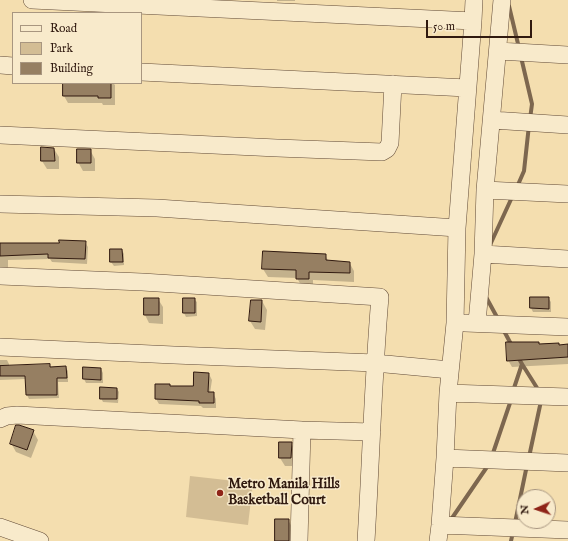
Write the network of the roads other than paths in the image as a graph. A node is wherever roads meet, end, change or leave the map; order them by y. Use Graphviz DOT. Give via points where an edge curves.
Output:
graph roads {
  1 [pos="32,0"];
  2 [pos="474,0"];
  3 [pos="502,0"];
  4 [pos="473,21"];
  5 [pos="498,51"];
  6 [pos="568,55"];
  7 [pos="0,65"];
  8 [pos="12,66"];
  9 [pos="142,72"];
  10 [pos="393,84"];
  11 [pos="467,88"];
  12 [pos="492,120"];
  13 [pos="568,125"];
  14 [pos="0,135"];
  15 [pos="485,190"];
  16 [pos="568,194"];
  17 [pos="0,204"];
  18 [pos="457,228"];
  19 [pos="483,254"];
  20 [pos="568,259"];
  21 [pos="0,276"];
  22 [pos="455,323"];
  23 [pos="477,323"];
  24 [pos="568,328"];
  25 [pos="0,347"];
  26 [pos="375,363"];
  27 [pos="450,370"];
  28 [pos="448,393"];
  29 [pos="568,397"];
  30 [pos="0,419"];
  31 [pos="302,430"];
  32 [pos="372,432"];
  33 [pos="445,458"];
  34 [pos="568,463"];
  35 [pos="0,527"];
  36 [pos="568,530"];
  37 [pos="439,533"];
  38 [pos="40,541"];
  39 [pos="299,541"];
  40 [pos="366,541"];
  1 -- 4 [label="street"];
  2 -- 4 [label="street"];
  3 -- 5 [label="street"];
  4 -- 11 [label="street"];
  5 -- 6 [label="street"];
  5 -- 12 [label="street"];
  7 -- 8 [label="street"];
  9 -- 10 [label="street"];
  10 -- 11 [label="street"];
  10 -- 14 [label="street" via="390,143 382,152"];
  11 -- 18 [label="street"];
  12 -- 13 [label="street"];
  12 -- 15 [label="street"];
  15 -- 16 [label="street"];
  15 -- 19 [label="street"];
  17 -- 18 [label="street" via="157,208"];
  18 -- 22 [label="street"];
  19 -- 20 [label="street"];
  19 -- 23 [label="street"];
  21 -- 26 [label="street" via="380,297"];
  22 -- 23 [label="street"];
  22 -- 27 [label="street"];
  23 -- 24 [label="street"];
  25 -- 26 [label="street"];
  26 -- 27 [label="street"];
  26 -- 32 [label="street"];
  27 -- 28 [label="street"];
  28 -- 29 [label="street"];
  28 -- 33 [label="street"];
  30 -- 31 [label="street" via="17,415"];
  31 -- 32 [label="street"];
  31 -- 39 [label="street"];
  32 -- 40 [label="street"];
  33 -- 34 [label="street"];
  33 -- 37 [label="street"];
  35 -- 38 [label="street"];
  36 -- 37 [label="street"];
}
